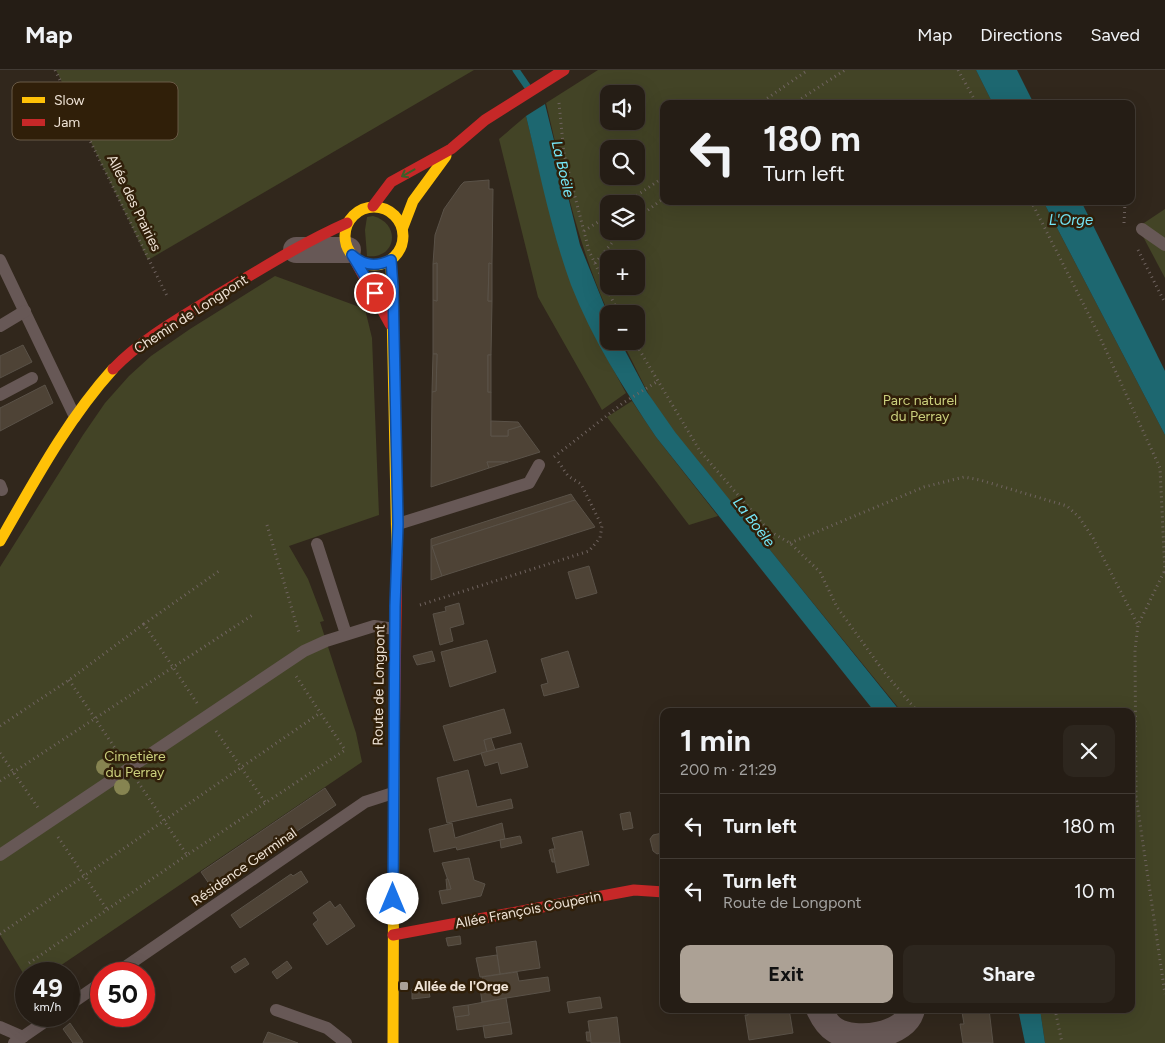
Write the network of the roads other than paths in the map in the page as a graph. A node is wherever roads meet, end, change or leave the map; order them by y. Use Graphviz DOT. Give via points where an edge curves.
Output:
graph roads {
  1 [pos="564,70"];
  2 [pos="451,149"];
  3 [pos="372,206"];
  4 [pos="347,223"];
  5 [pos="403,227"];
  6 [pos="1142,229"];
  7 [pos="1165,245"];
  8 [pos="296,250"];
  9 [pos="350,253"];
  10 [pos="0,260"];
  11 [pos="391,260"];
  12 [pos="25,311"];
  13 [pos="0,326"];
  14 [pos="392,327"];
  15 [pos="32,378"];
  16 [pos="0,395"];
  17 [pos="75,417"];
  18 [pos="539,465"];
  19 [pos="398,524"];
  20 [pos="0,542"];
  21 [pos="317,544"];
  22 [pos="395,629"];
  23 [pos="346,634"];
  24 [pos="393,793"];
  25 [pos="0,855"];
  26 [pos="660,892"];
  27 [pos="393,935"];
  28 [pos="132,962"];
  29 [pos="276,1010"];
  30 [pos="821,1013"];
  31 [pos="909,1013"];
  32 [pos="0,1027"];
  33 [pos="37,1027"];
  34 [pos="829,1037"];
  35 [pos="19,1040"];
  36 [pos="346,1043"];
  37 [pos="393,1043"];
  1 -- 2 [label="main road" via="485,120"];
  2 -- 3 [label="main road, one-way" via="391,182"];
  2 -- 5 [label="main road" via="413,201"];
  3 -- 4 [label="main road" via="357,211"];
  3 -- 5 [label="main road" via="391,211"];
  4 -- 8 [label="main road, Chemin de Longpont"];
  4 -- 9 [label="main road" via="345,242"];
  5 -- 11 [label="main road" via="402,246"];
  6 -- 7 [label="lane"];
  8 -- 9 [label="street, Chemin de Longpont"];
  8 -- 17 [label="main road, Chemin de Longpont" via="178,319 126,357 103,380"];
  9 -- 11 [label="main road" via="366,264"];
  9 -- 14 [label="main road, Route de Longpont"];
  10 -- 12 [label="lane"];
  11 -- 14 [label="main road, Route de Longpont"];
  12 -- 13 [label="lane"];
  12 -- 17 [label="lane"];
  14 -- 19 [label="main road, Route de Longpont"];
  15 -- 16 [label="lane"];
  17 -- 20 [label="main road, Chemin de Longpont"];
  18 -- 19 [label="lane" via="529,483"];
  19 -- 22 [label="main road, Route de Longpont"];
  21 -- 23 [label="lane"];
  22 -- 23 [label="lane" via="374,626"];
  22 -- 24 [label="main road, Route de Longpont"];
  23 -- 25 [label="lane" via="304,651"];
  24 -- 27 [label="main road, Route de Longpont"];
  24 -- 28 [label="lane, Résidence Germinal" via="365,802"];
  26 -- 27 [label="main road, Allée François Couperin" via="634,890"];
  27 -- 37 [label="main road, Route de Longpont"];
  29 -- 36 [label="lane" via="327,1028"];
  30 -- 34 [label="street"];
  31 -- 34 [label="street" via="901,1025 886,1034"];
  32 -- 35 [label="lane"];
  33 -- 35 [label="lane"];
}
